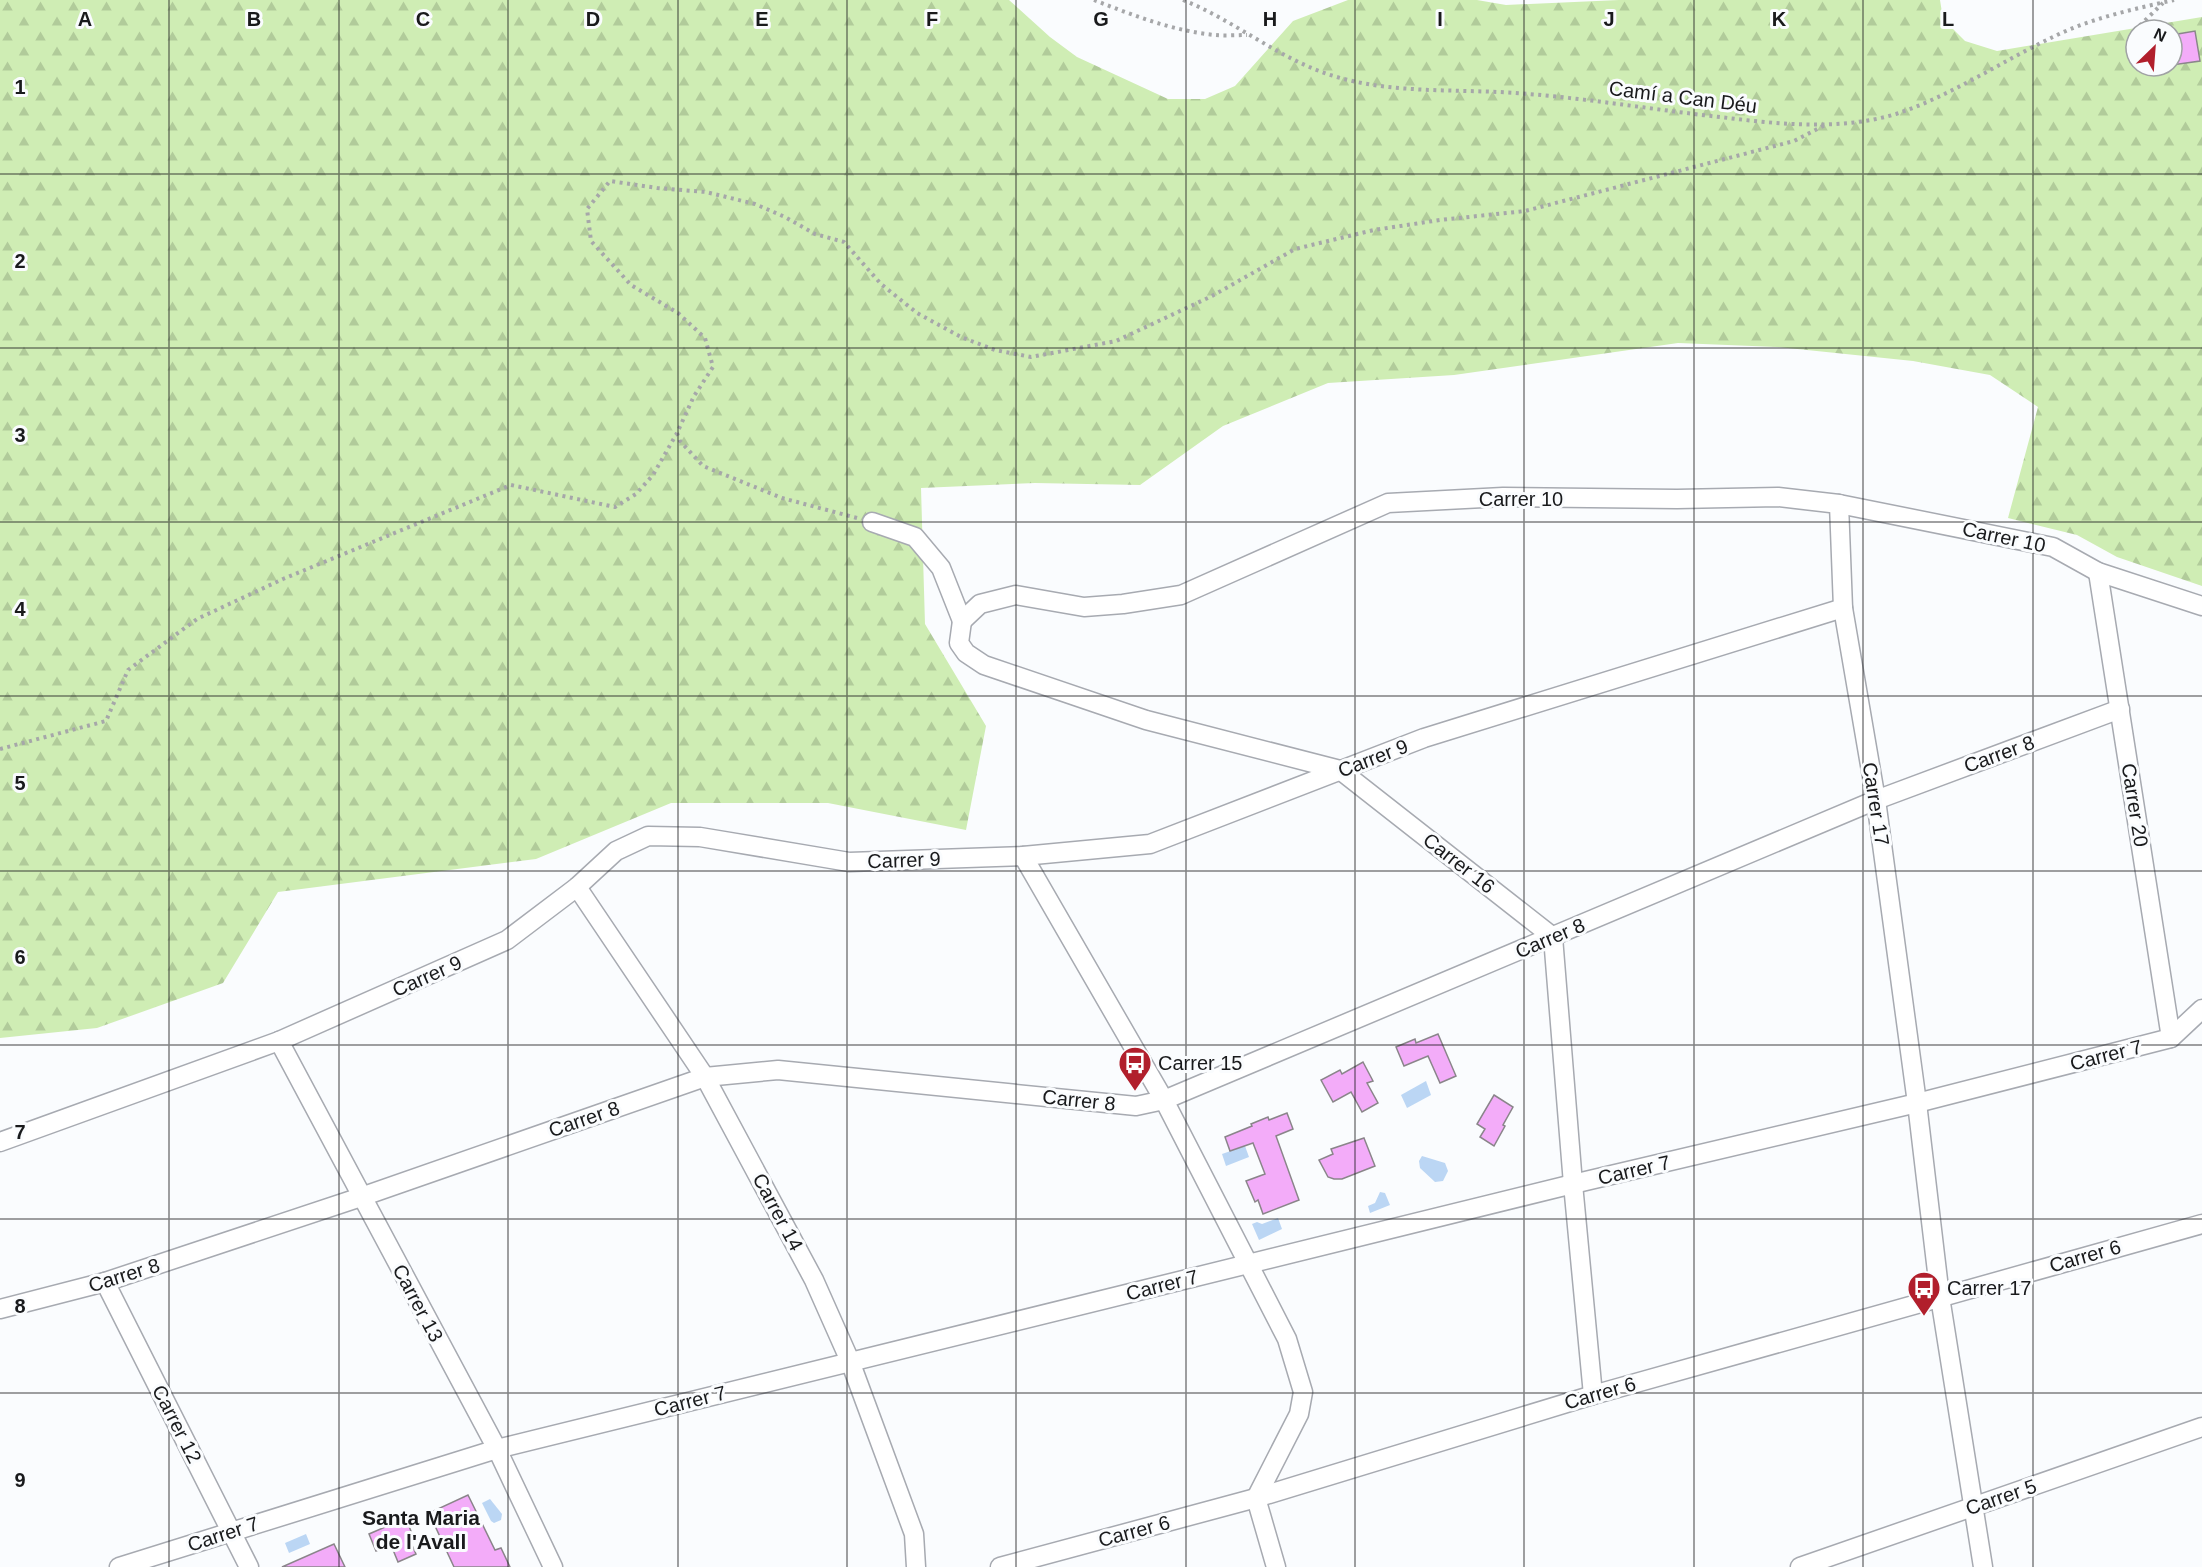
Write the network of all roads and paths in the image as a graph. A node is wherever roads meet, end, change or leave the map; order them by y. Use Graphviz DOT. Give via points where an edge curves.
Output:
graph roads {
  1 [pos="1094,0"];
  2 [pos="1183,0"];
  3 [pos="2174,0"];
  4 [pos="2163,3"];
  5 [pos="2148,18"];
  6 [pos="1248,35"];
  7 [pos="1827,124"];
  8 [pos="677,434"];
  9 [pos="1839,504"];
  10 [pos="872,522"];
  11 [pos="2098,572"];
  12 [pos="2202,606"];
  13 [pos="1844,608"];
  14 [pos="962,621"];
  15 [pos="2120,710"];
  16 [pos="0,749"];
  17 [pos="1340,770"];
  18 [pos="1876,800"];
  19 [pos="1023,856"];
  20 [pos="577,887"];
  21 [pos="1553,937"];
  22 [pos="2202,1009"];
  23 [pos="2170,1038"];
  24 [pos="279,1041"];
  25 [pos="705,1077"];
  26 [pos="1164,1100"];
  27 [pos="1917,1102"];
  28 [pos="0,1142"];
  29 [pos="1573,1184"];
  30 [pos="361,1197"];
  31 [pos="2202,1224"];
  32 [pos="1248,1264"];
  33 [pos="105,1282"];
  34 [pos="1940,1297"];
  35 [pos="0,1309"];
  36 [pos="850,1361"];
  37 [pos="1593,1395"];
  38 [pos="2202,1427"];
  39 [pos="496,1449"];
  40 [pos="1256,1498"];
  41 [pos="1974,1507"];
  42 [pos="231,1531"];
  43 [pos="119,1567"];
  44 [pos="249,1567"];
  45 [pos="553,1567"];
  46 [pos="916,1567"];
  47 [pos="1000,1567"];
  48 [pos="1276,1567"];
  49 [pos="1800,1567"];
  50 [pos="1983,1567"];
  1 -- 6 [label="path" via="1180,28 1214,35"];
  2 -- 6 [label="path, Camí a Can Déu"];
  3 -- 4 [label="path, Camí a Can Déu"];
  4 -- 5 [label="path"];
  4 -- 7 [label="path, Camí a Can Déu" via="2108,15 2057,35 1896,114 1863,122"];
  6 -- 7 [label="path, Camí a Can Déu" via="1327,74 1403,89 1500,91 1772,123"];
  7 -- 8 [label="path" via="1794,141 1525,210 1374,230 1295,249 1212,296 1116,341 1031,357 995,350 961,337 917,313 880,284 844,242 815,234 755,204 706,192 657,189 610,180 586,209 591,241 631,285 678,313 705,338 713,367 694,396"];
  8 -- 10 [label="path" via="703,466 782,498"];
  8 -- 16 [label="path" via="653,475 636,494 615,507 511,484 197,619 128,670 106,721"];
  9 -- 11 [label="street, Carrer 10" via="2053,547"];
  9 -- 13 [label="street, Carrer 17"];
  9 -- 14 [label="street, Carrer 10" via="1778,497 1503,497 1388,503 1181,595 1084,607 1016,596 980,604"];
  10 -- 14 [label="street" via="915,537 941,568"];
  11 -- 12 [label="street"];
  11 -- 15 [label="street, Carrer 20"];
  13 -- 17 [label="street, Carrer 9" via="1424,738"];
  13 -- 18 [label="street, Carrer 17"];
  14 -- 17 [label="street, Carrer 16" via="959,643 984,665 1146,720"];
  15 -- 18 [label="street, Carrer 8"];
  15 -- 23 [label="street, Carrer 20"];
  17 -- 19 [label="street, Carrer 9" via="1150,844"];
  17 -- 21 [label="street, Carrer 16"];
  18 -- 21 [label="street, Carrer 8"];
  18 -- 27 [label="street, Carrer 17"];
  19 -- 20 [label="street, Carrer 9" via="849,862 700,837 648,836 616,851"];
  19 -- 26 [label="street"];
  20 -- 24 [label="street, Carrer 9" via="507,940"];
  20 -- 25 [label="street, Carrer 14"];
  21 -- 26 [label="street, Carrer 8"];
  21 -- 29 [label="street"];
  22 -- 23 [label="street, Carrer 7"];
  23 -- 27 [label="street, Carrer 7"];
  24 -- 28 [label="street, Carrer 9"];
  24 -- 30 [label="street, Carrer 13"];
  25 -- 26 [label="street, Carrer 8" via="778,1070 1136,1106"];
  25 -- 30 [label="street, Carrer 8"];
  25 -- 36 [label="street, Carrer 14" via="814,1280"];
  26 -- 32 [label="street"];
  27 -- 29 [label="street, Carrer 7"];
  27 -- 34 [label="street, Carrer 17"];
  29 -- 32 [label="street, Carrer 7"];
  29 -- 37 [label="street"];
  30 -- 33 [label="street, Carrer 8"];
  30 -- 39 [label="street, Carrer 13"];
  31 -- 34 [label="street, Carrer 6"];
  32 -- 36 [label="street, Carrer 7"];
  32 -- 40 [label="street" via="1287,1339 1303,1392 1299,1414"];
  33 -- 35 [label="street, Carrer 8"];
  33 -- 42 [label="street, Carrer 12"];
  34 -- 37 [label="street, Carrer 6"];
  34 -- 41 [label="street, Carrer 17"];
  36 -- 39 [label="street, Carrer 7"];
  36 -- 46 [label="street, Carrer 14" via="914,1534"];
  37 -- 40 [label="street, Carrer 6"];
  38 -- 41 [label="street, Carrer 5"];
  39 -- 42 [label="street, Carrer 7"];
  39 -- 45 [label="street, Carrer 13"];
  40 -- 47 [label="street, Carrer 6"];
  40 -- 48 [label="street"];
  41 -- 49 [label="street, Carrer 5"];
  41 -- 50 [label="street, Carrer 17"];
  42 -- 43 [label="street, Carrer 7"];
  42 -- 44 [label="street, Carrer 12"];
}
